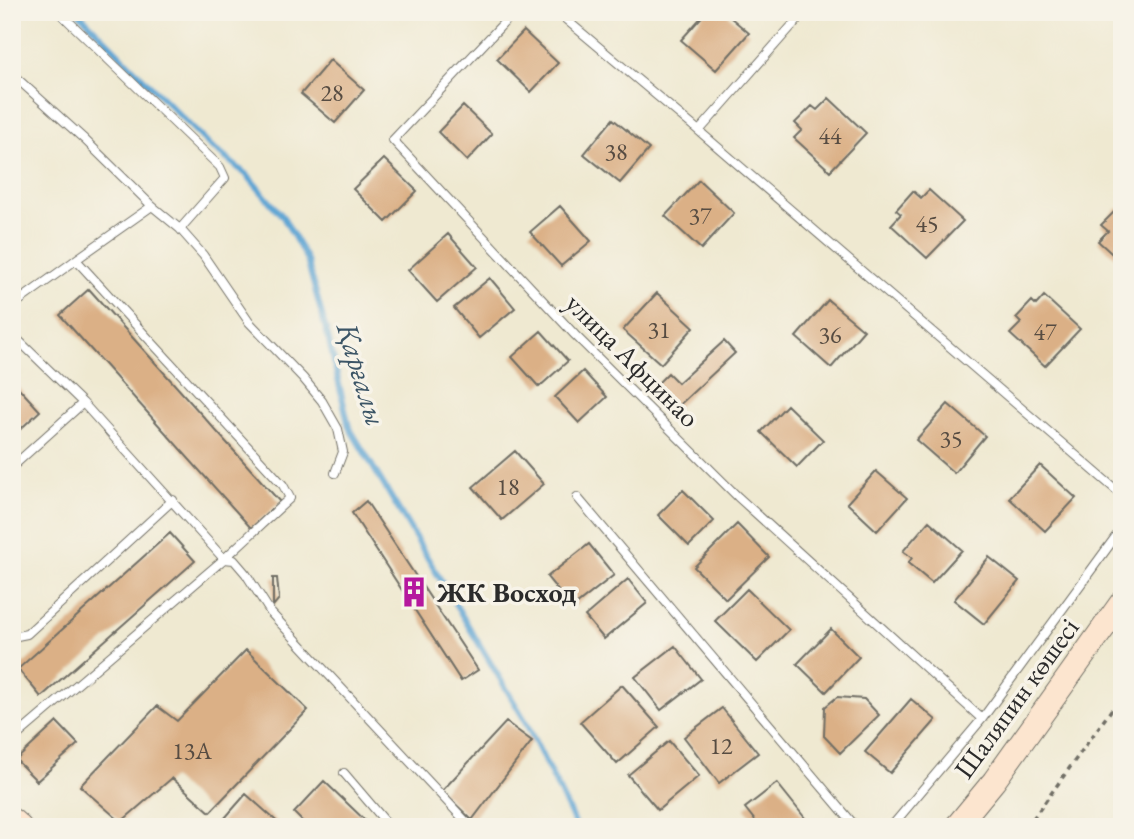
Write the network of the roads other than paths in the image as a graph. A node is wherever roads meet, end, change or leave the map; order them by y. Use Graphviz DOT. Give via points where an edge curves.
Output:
graph roads {
  1 [pos="59,12"];
  2 [pos="514,12"];
  3 [pos="557,12"];
  4 [pos="804,12"];
  5 [pos="12,74"];
  6 [pos="699,131"];
  7 [pos="152,206"];
  8 [pos="180,229"];
  9 [pos="72,262"];
  10 [pos="12,306"];
  11 [pos="12,334"];
  12 [pos="83,403"];
  13 [pos="12,467"];
  14 [pos="335,473"];
  15 [pos="1122,495"];
  16 [pos="577,497"];
  17 [pos="173,500"];
  18 [pos="1122,528"];
  19 [pos="224,559"];
  20 [pos="1122,603"];
  21 [pos="12,637"];
  22 [pos="982,719"];
  23 [pos="12,740"];
  24 [pos="344,774"];
  25 [pos="12,820"];
  26 [pos="20,827"];
  27 [pos="390,827"];
  28 [pos="471,827"];
  29 [pos="856,827"];
  30 [pos="891,827"];
  31 [pos="956,827"];
  1 -- 8 [label="lane" via="220,167 225,178"];
  2 -- 22 [label="lane, улица Афцинао" via="393,140 575,335 719,478"];
  3 -- 6 [label="lane"];
  4 -- 6 [label="lane"];
  5 -- 7 [label="lane"];
  6 -- 15 [label="lane"];
  7 -- 8 [label="lane"];
  7 -- 9 [label="lane"];
  8 -- 14 [label="lane" via="249,322 322,401 338,429 343,452"];
  9 -- 10 [label="lane"];
  9 -- 19 [label="lane" via="78,261 290,498"];
  11 -- 12 [label="lane"];
  12 -- 13 [label="lane"];
  12 -- 17 [label="lane"];
  16 -- 29 [label="lane"];
  17 -- 19 [label="lane"];
  17 -- 21 [label="lane" via="27,634"];
  18 -- 22 [label="lane"];
  19 -- 23 [label="lane"];
  19 -- 28 [label="lane" via="240,567 271,612"];
  20 -- 31 [label="main road, Шаляпин көшесі"];
  22 -- 30 [label="lane"];
  24 -- 27 [label="lane"];
  25 -- 26 [label="main road"];
}
